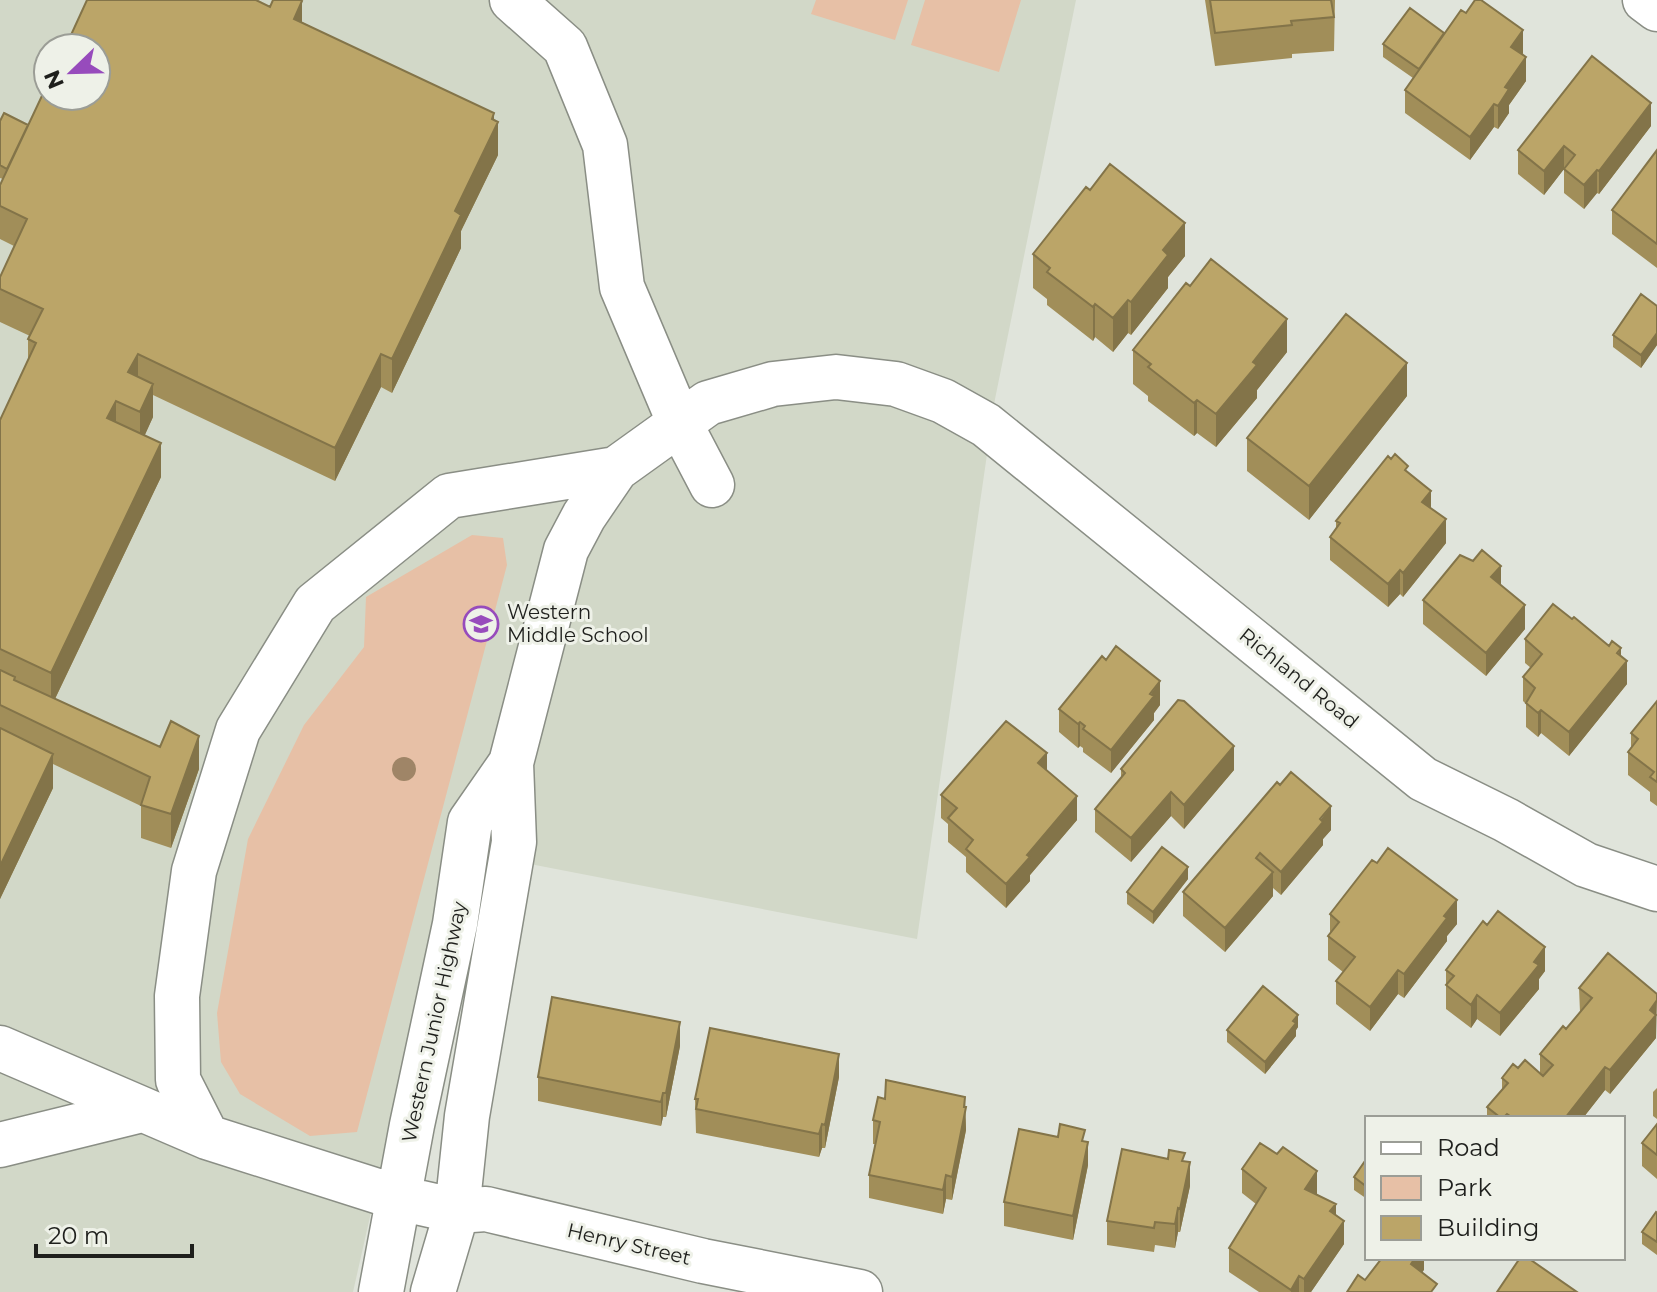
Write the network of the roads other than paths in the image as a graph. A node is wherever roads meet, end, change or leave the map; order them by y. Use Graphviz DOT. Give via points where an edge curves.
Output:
graph roads {
  1 [pos="512,0"];
  2 [pos="1645,0"];
  3 [pos="1657,9"];
  4 [pos="972,416"];
  5 [pos="680,424"];
  6 [pos="616,469"];
  7 [pos="712,485"];
  8 [pos="511,763"];
  9 [pos="1657,889"];
  10 [pos="0,1048"];
  11 [pos="142,1110"];
  12 [pos="207,1137"];
  13 [pos="0,1145"];
  14 [pos="399,1198"];
  15 [pos="457,1211"];
  16 [pos="381,1292"];
  17 [pos="433,1292"];
  18 [pos="860,1292"];
  1 -- 5 [label="street" via="565,47 605,145 622,287"];
  2 -- 3 [label="street"];
  4 -- 5 [label="street, Western Junior Highway" via="896,384 836,377 773,384 708,403"];
  4 -- 9 [label="street, Richland Road" via="1423,779 1586,865"];
  5 -- 6 [label="street, Western Junior Highway"];
  5 -- 7 [label="street"];
  6 -- 8 [label="street, Western Junior Highway" via="566,550"];
  6 -- 12 [label="street" via="449,496 315,604 284,654 238,730 194,871 177,996 178,1080"];
  8 -- 14 [label="street, Western Junior Highway" via="470,822 455,924"];
  8 -- 15 [label="street, Western Junior Highway" via="514,842 467,1116"];
  10 -- 11 [label="street, Henry Street"];
  11 -- 12 [label="street, Henry Street"];
  11 -- 13 [label="street"];
  12 -- 14 [label="street, Henry Street"];
  14 -- 15 [label="street, Henry Street"];
  14 -- 16 [label="street, Western Junior Highway"];
  15 -- 17 [label="street, Western Junior Highway"];
  15 -- 18 [label="street, Henry Street" via="486,1209"];
}
